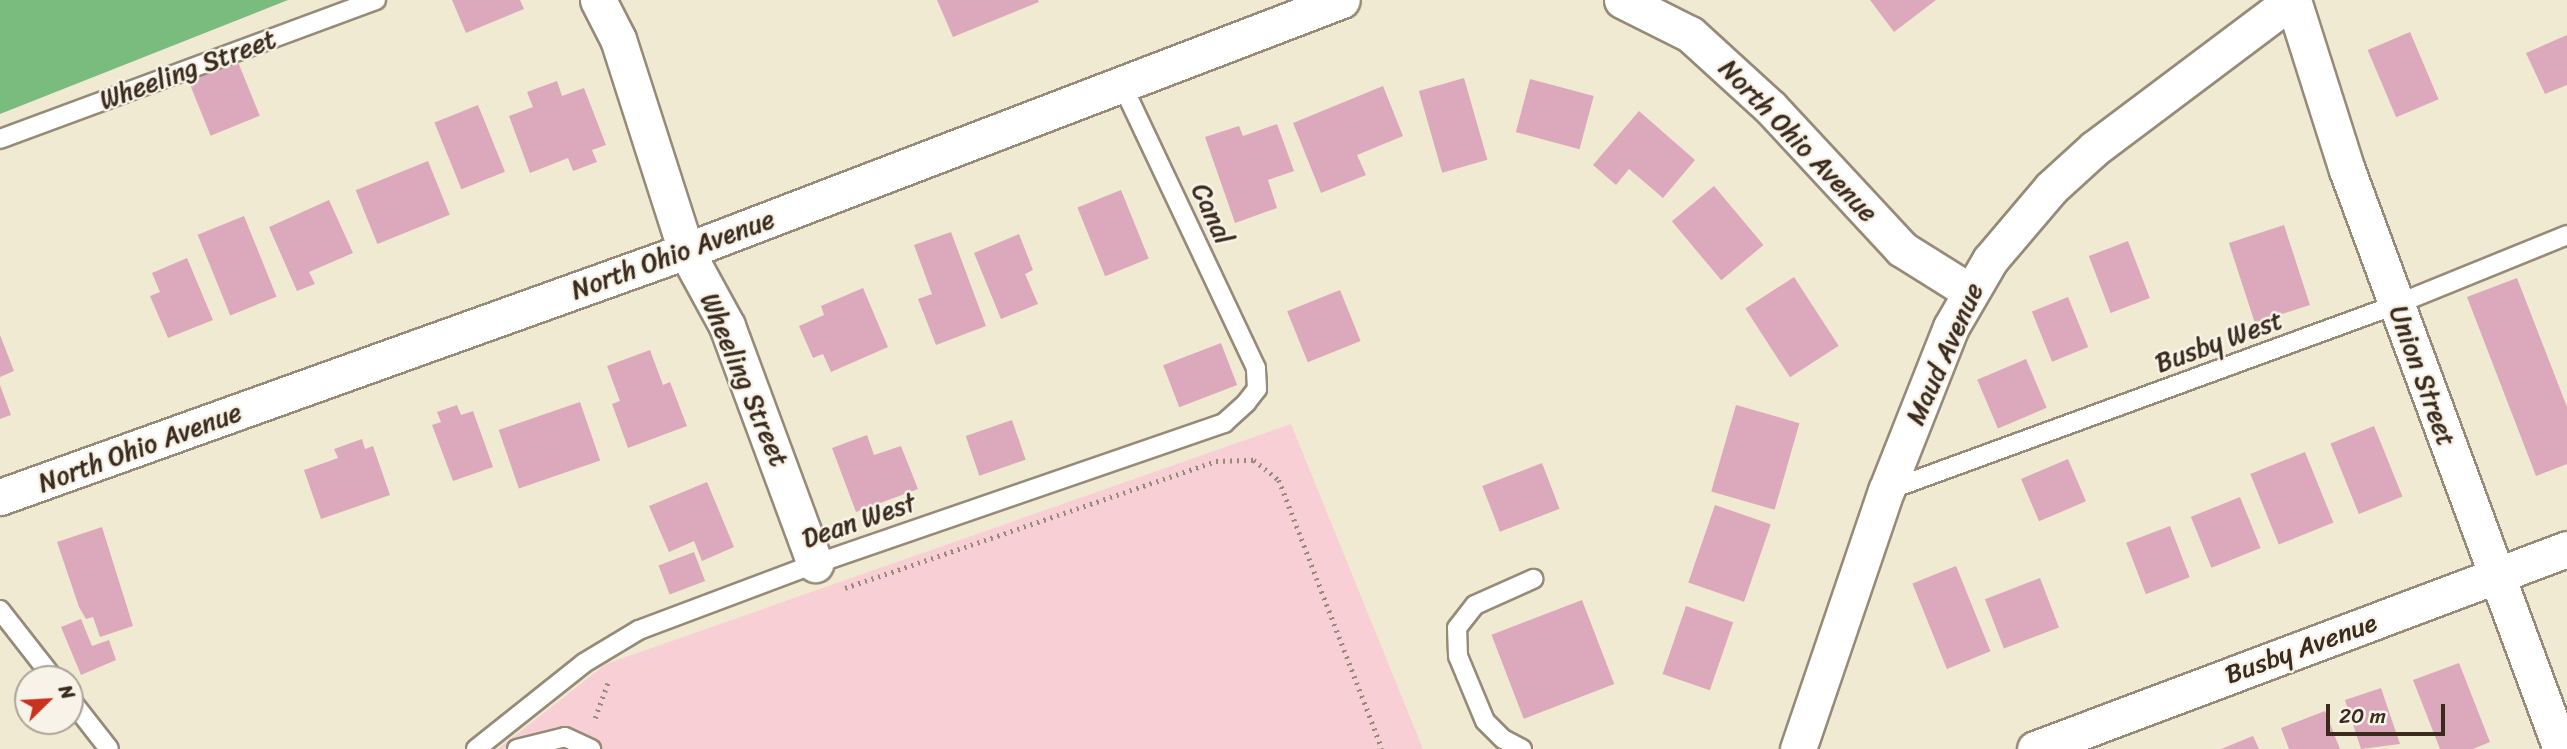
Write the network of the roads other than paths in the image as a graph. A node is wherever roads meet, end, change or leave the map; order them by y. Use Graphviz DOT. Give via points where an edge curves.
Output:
graph roads {
  1 [pos="376,0"];
  2 [pos="598,0"];
  3 [pos="1342,0"];
  4 [pos="1622,0"];
  5 [pos="2293,0"];
  6 [pos="1122,83"];
  7 [pos="0,139"];
  8 [pos="2567,235"];
  9 [pos="686,251"];
  10 [pos="1969,291"];
  11 [pos="2396,305"];
  12 [pos="1256,368"];
  13 [pos="1886,491"];
  14 [pos="0,498"];
  15 [pos="2567,550"];
  16 [pos="815,564"];
  17 [pos="2497,576"];
  18 [pos="1533,579"];
  19 [pos="0,610"];
  20 [pos="43,665"];
  21 [pos="84,717"];
  22 [pos="108,749"];
  23 [pos="476,749"];
  24 [pos="517,749"];
  25 [pos="591,749"];
  26 [pos="1522,749"];
  27 [pos="1798,749"];
  28 [pos="2035,749"];
  29 [pos="2561,749"];
  1 -- 7 [label="lane, Wheeling Street"];
  2 -- 9 [label="street, Wheeling Street" via="618,39"];
  3 -- 6 [label="street, North Ohio Avenue"];
  4 -- 10 [label="street, North Ohio Avenue" via="1690,34 1771,108 1902,249"];
  5 -- 10 [label="street, Maud Avenue" via="2068,172 1990,260"];
  5 -- 11 [label="street, Union Street"];
  6 -- 9 [label="street, North Ohio Avenue"];
  6 -- 12 [label="lane, Canal"];
  8 -- 11 [label="lane, Busby West"];
  9 -- 14 [label="street, North Ohio Avenue"];
  9 -- 16 [label="street, Wheeling Street" via="727,326"];
  10 -- 13 [label="street, Maud Avenue"];
  11 -- 13 [label="lane, Busby West"];
  11 -- 17 [label="street, Union Street"];
  12 -- 16 [label="lane, Dean West" via="1257,389 1224,423"];
  13 -- 27 [label="street, Maud Avenue"];
  15 -- 17 [label="street, Busby Avenue"];
  16 -- 23 [label="lane, Dean West" via="639,630 584,663"];
  17 -- 28 [label="street, Busby Avenue"];
  17 -- 29 [label="street, Union Street"];
  18 -- 26 [label="lane" via="1475,605 1457,628 1458,656 1485,720 1503,739"];
  19 -- 20 [label="lane"];
  21 -- 22 [label="lane"];
  24 -- 25 [label="lane" via="565,737"];
}
